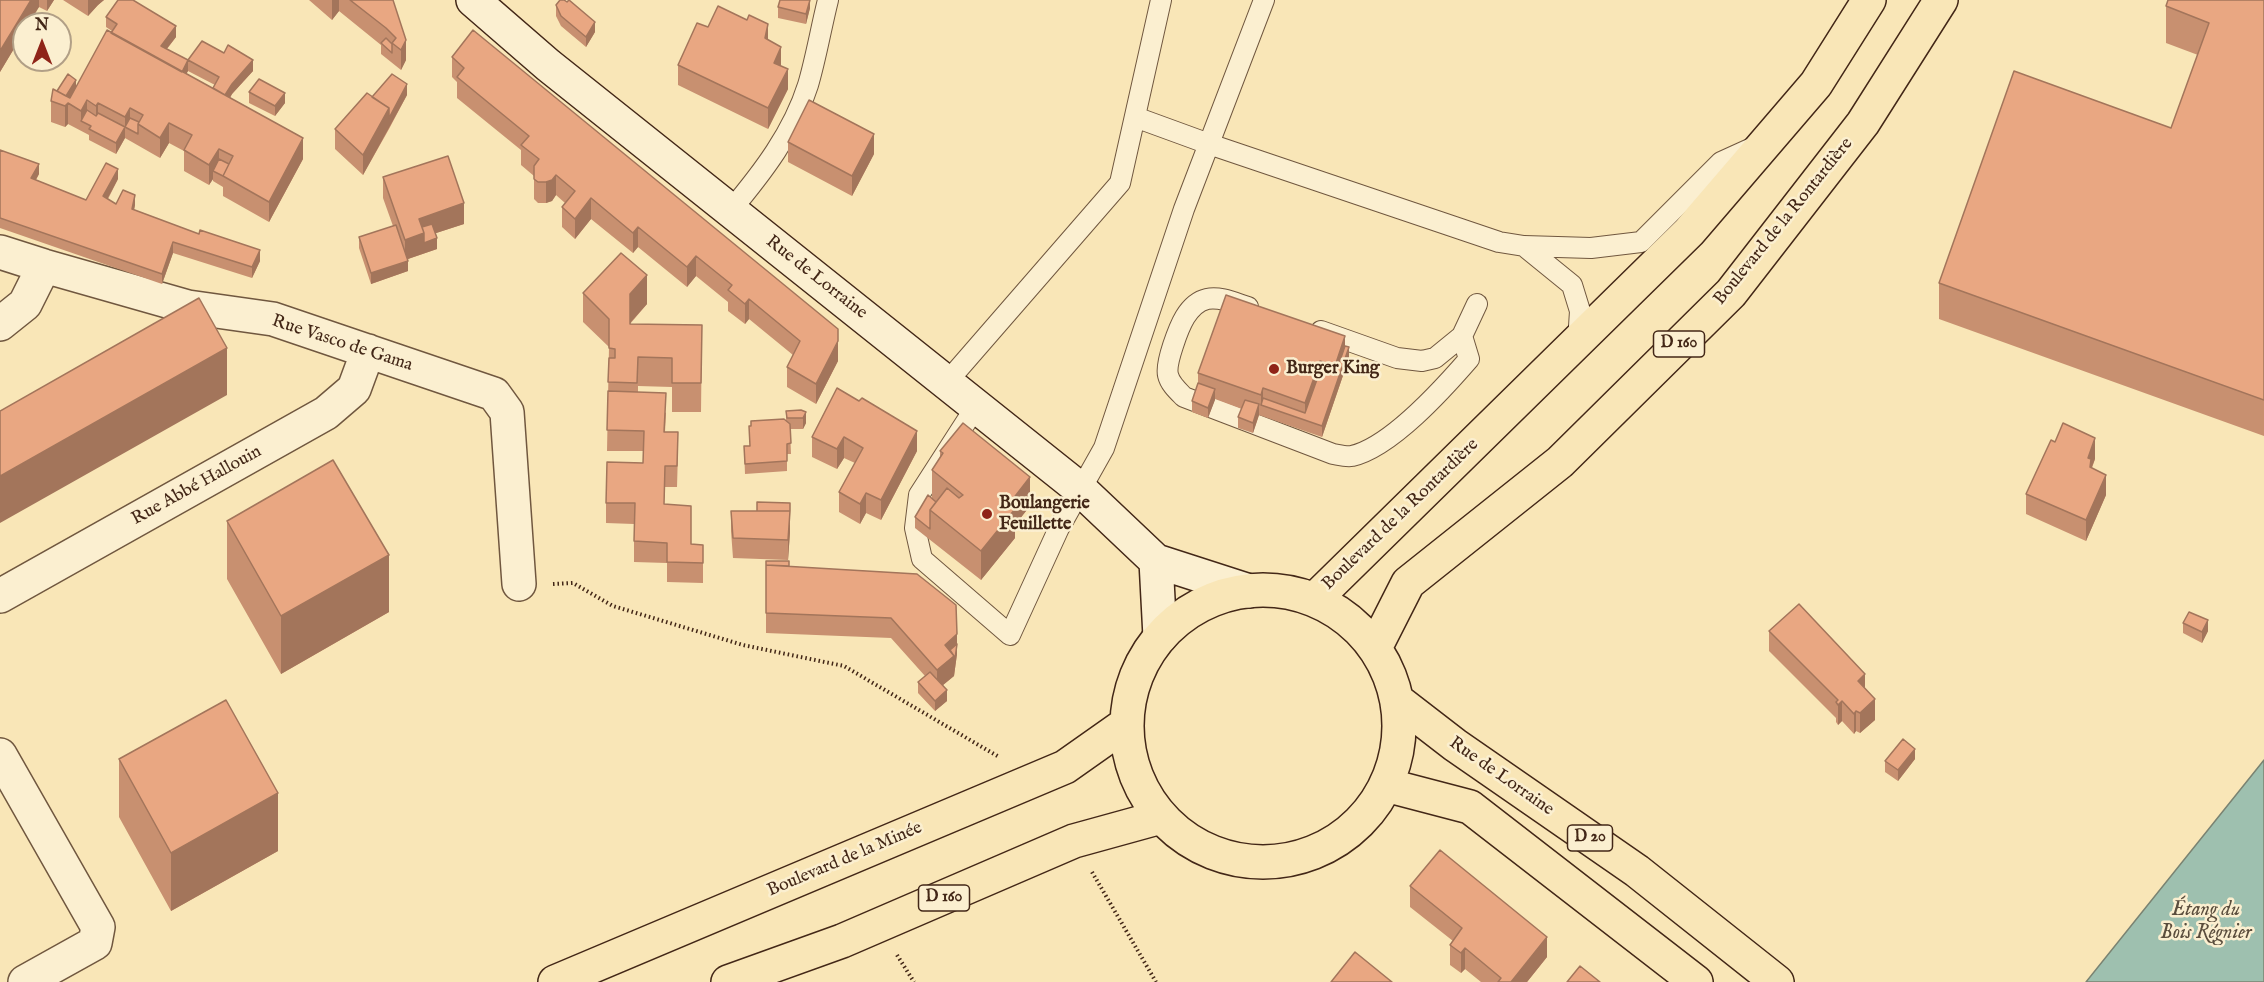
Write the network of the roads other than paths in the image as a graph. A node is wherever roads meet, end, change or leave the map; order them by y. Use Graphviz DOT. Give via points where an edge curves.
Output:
graph roads {
  1 [pos="828,0"];
  2 [pos="1161,0"];
  3 [pos="1264,0"];
  4 [pos="1869,0"];
  5 [pos="1941,0"];
  6 [pos="491,6"];
  7 [pos="1135,117"];
  8 [pos="1765,143"];
  9 [pos="1209,144"];
  10 [pos="731,210"];
  11 [pos="1524,246"];
  12 [pos="0,252"];
  13 [pos="44,266"];
  14 [pos="1477,304"];
  15 [pos="1270,314"];
  16 [pos="0,324"];
  17 [pos="1301,324"];
  18 [pos="1462,336"];
  19 [pos="1578,342"];
  20 [pos="368,351"];
  21 [pos="947,382"];
  22 [pos="975,408"];
  23 [pos="1080,489"];
  24 [pos="1156,561"];
  25 [pos="519,584"];
  26 [pos="1249,591"];
  27 [pos="0,596"];
  28 [pos="1315,600"];
  29 [pos="1160,637"];
  30 [pos="1375,648"];
  31 [pos="1398,701"];
  32 [pos="1126,724"];
  33 [pos="0,755"];
  34 [pos="1386,785"];
  35 [pos="1161,817"];
  36 [pos="25,982"];
  37 [pos="555,982"];
  38 [pos="728,982"];
  39 [pos="1696,982"];
  40 [pos="1777,982"];
  1 -- 10 [label="lane" via="807,86 794,121 763,171"];
  2 -- 7 [label="lane"];
  3 -- 9 [label="lane"];
  4 -- 8 [label="main road, Boulevard de la Rontardière" via="1816,84"];
  5 -- 30 [label="main road, Boulevard de la Rontardière / D 160" via="1863,123 1731,293 1560,462 1408,583"];
  6 -- 10 [label="street, Rue de Lorraine" via="548,65"];
  7 -- 9 [label="lane"];
  7 -- 21 [label="lane" via="1120,183"];
  8 -- 11 [label="lane" via="1721,162 1641,242 1592,248"];
  8 -- 19 [label="main road, Boulevard de la Rontardière" via="1689,232"];
  9 -- 11 [label="lane" via="1500,242"];
  9 -- 23 [label="lane" via="1104,448"];
  10 -- 21 [label="street, Rue de Lorraine"];
  11 -- 19 [label="lane" via="1572,285 1580,311"];
  12 -- 13 [label="street, Rue Vasco de Gama"];
  13 -- 16 [label="street" via="25,304"];
  13 -- 20 [label="street, Rue Vasco de Gama" via="188,307 273,319"];
  14 -- 18 [label="lane"];
  15 -- 18 [label="lane" via="1222,299 1206,299 1194,306 1185,317 1169,360 1168,374 1173,387 1184,397 1333,454 1350,456 1369,450 1440,392 1469,359"];
  17 -- 18 [label="lane" via="1397,358 1422,361 1435,358"];
  19 -- 28 [label="main road, Boulevard de la Rontardière"];
  20 -- 25 [label="street, Rue Vasco de Gama" via="494,394 507,412"];
  20 -- 27 [label="street, Rue Abbé Hallouin" via="354,389 326,413"];
  21 -- 22 [label="street, Rue de Lorraine"];
  22 -- 23 [label="street, Rue de Lorraine"];
  22 -- 23 [label="lane" via="919,495 915,528 922,559 1010,635"];
  23 -- 24 [label="street, Rue de Lorraine"];
  24 -- 26 [label="street, Rue de Lorraine"];
  24 -- 29 [label="street"];
  26 -- 28 [label="main road" via="1276,590"];
  26 -- 29 [label="main road" via="1197,606"];
  28 -- 30 [label="main road" via="1348,619"];
  29 -- 32 [label="main road" via="1131,688"];
  30 -- 31 [label="main road"];
  31 -- 34 [label="main road" via="1399,744"];
  31 -- 40 [label="main road, Rue de Lorraine / D 20" via="1637,871"];
  32 -- 35 [label="main road" via="1130,758 1142,790"];
  32 -- 37 [label="main road, Boulevard de la Minée" via="1065,767 1037,780"];
  33 -- 36 [label="street" via="98,927 94,943"];
  34 -- 35 [label="main road" via="1361,822 1325,848 1282,861 1238,860 1196,845"];
  34 -- 39 [label="main road, D 20" via="1470,807"];
  35 -- 38 [label="main road, D 160" via="1074,841 842,941"];
}
